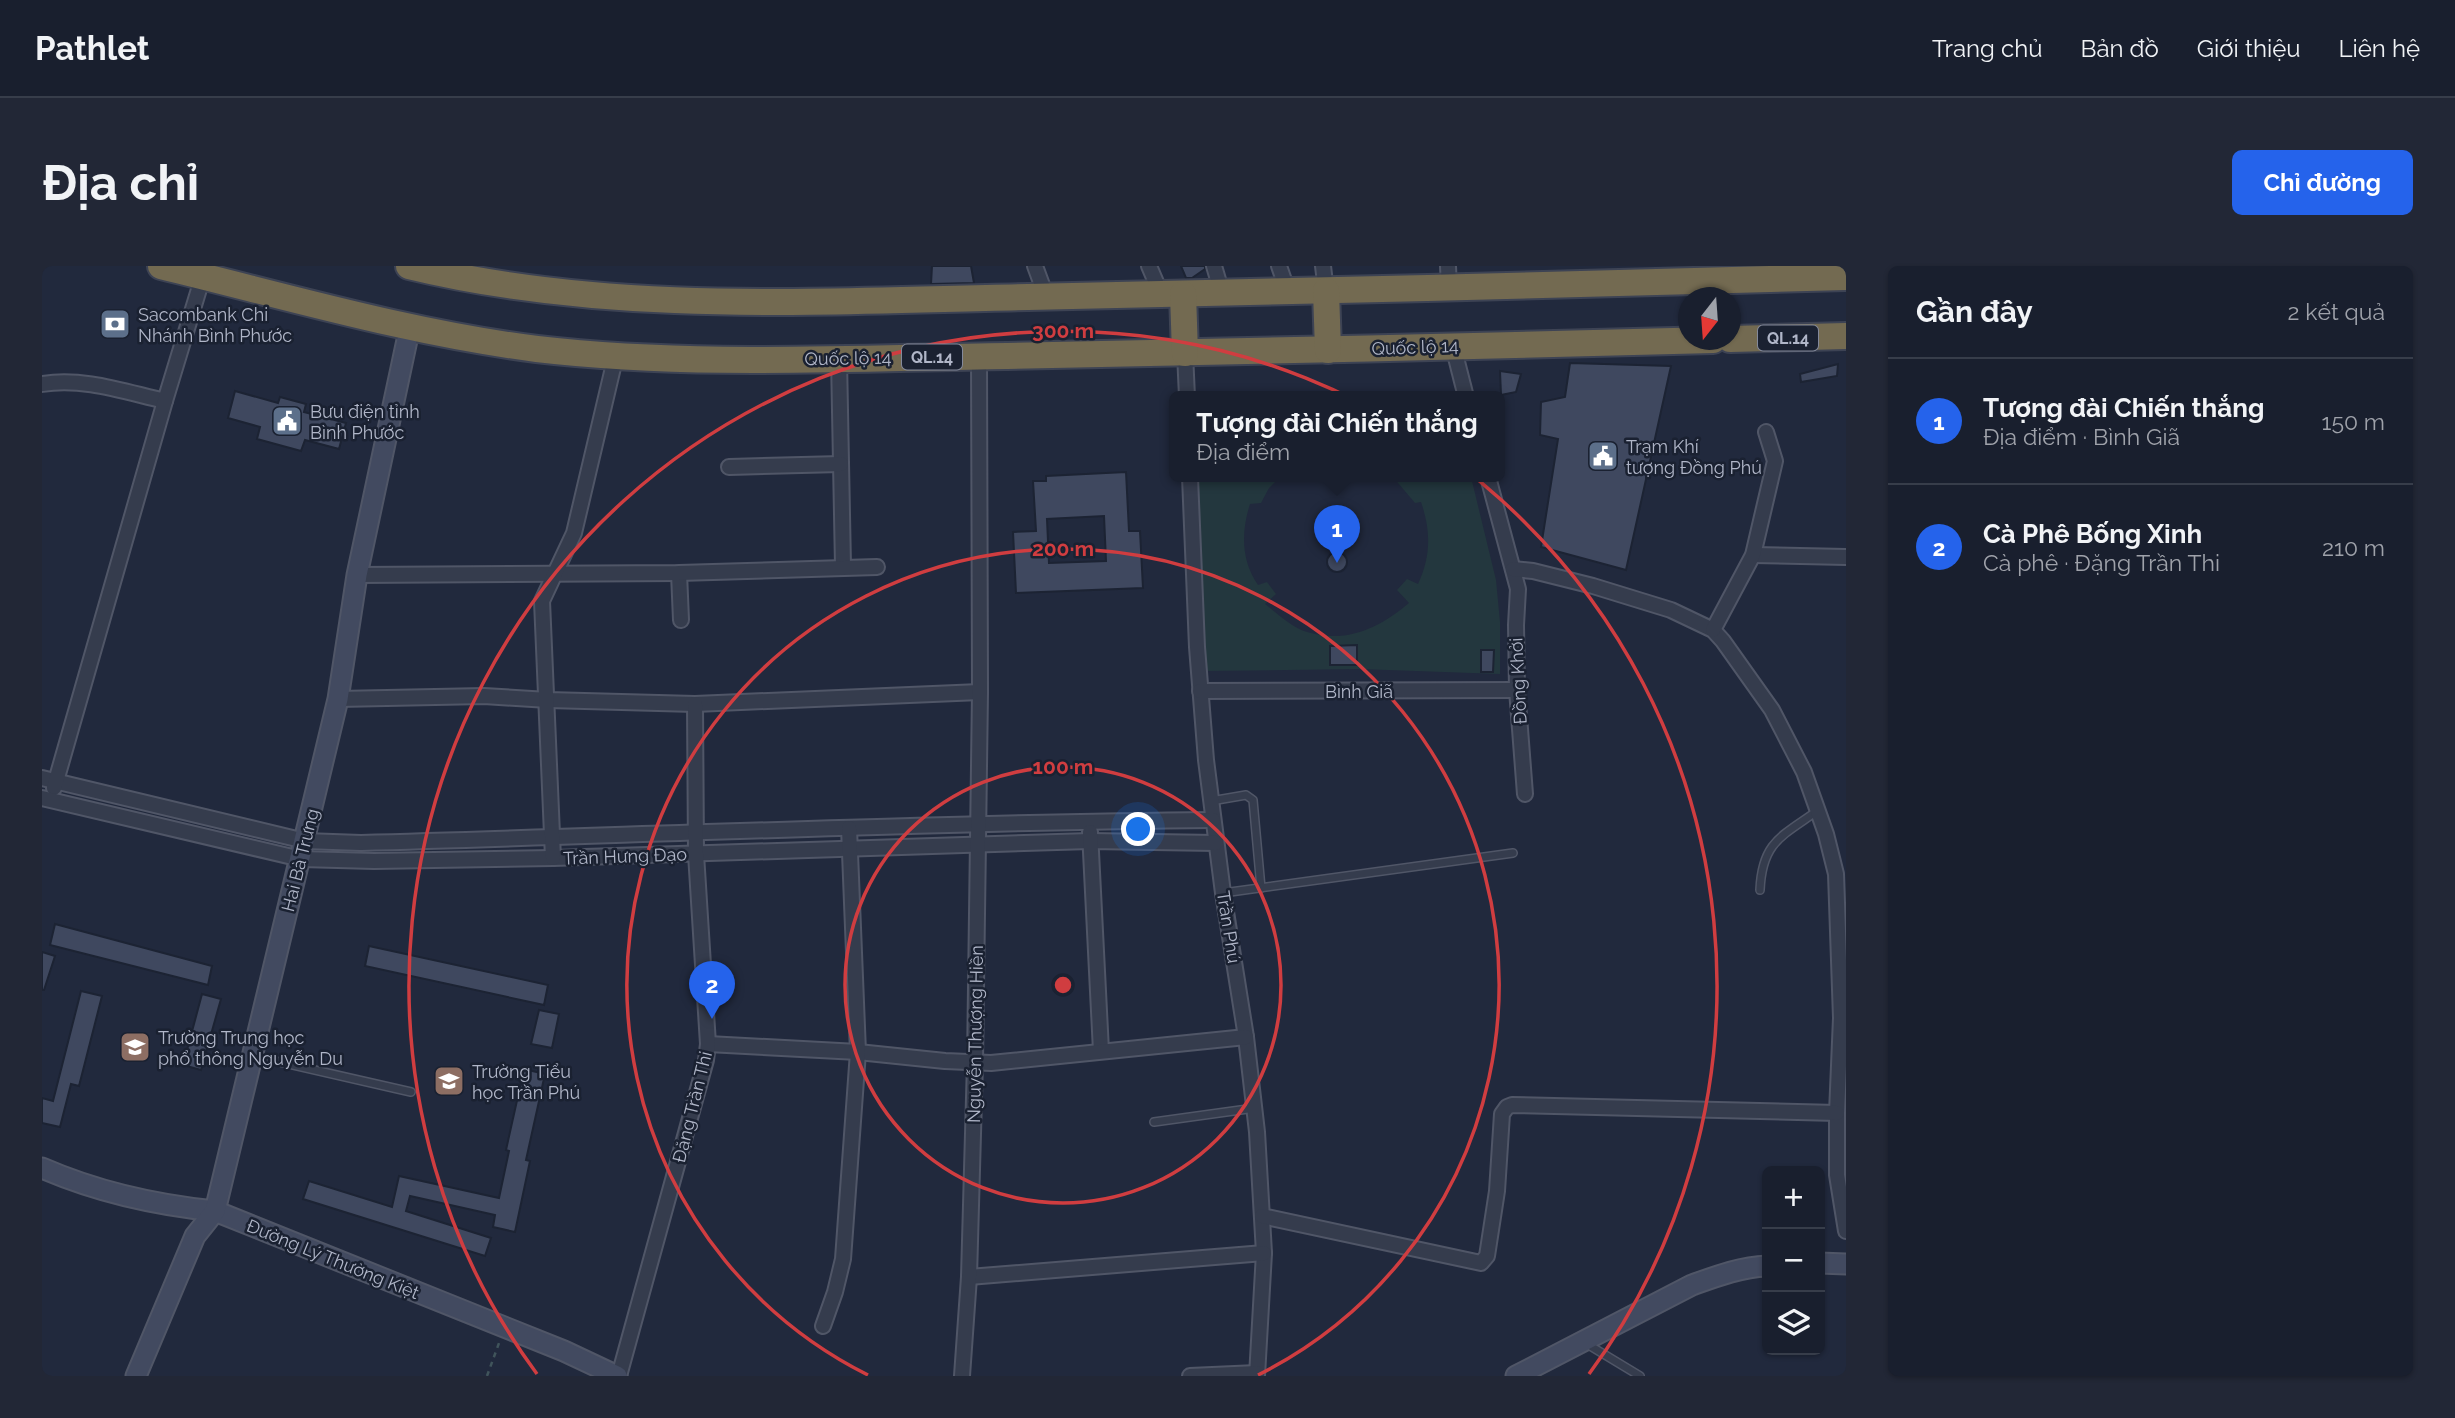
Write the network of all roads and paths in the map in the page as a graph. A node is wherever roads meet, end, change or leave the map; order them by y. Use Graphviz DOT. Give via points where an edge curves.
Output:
graph roads {
  1 [pos="161,266"];
  2 [pos="409,266"];
  3 [pos="1035,266"];
  4 [pos="1149,266"];
  5 [pos="1214,266"];
  6 [pos="1279,266"];
  7 [pos="203,276"];
  8 [pos="1448,277"];
  9 [pos="1846,277"];
  10 [pos="1324,279"];
  11 [pos="1288,292"];
  12 [pos="1222,293"];
  13 [pos="1172,294"];
  14 [pos="1046,296"];
  15 [pos="410,327"];
  16 [pos="1846,336"];
  17 [pos="1741,339"];
  18 [pos="1678,341"];
  19 [pos="1453,346"];
  20 [pos="1328,350"];
  21 [pos="1185,353"];
  22 [pos="616,355"];
  23 [pos="979,356"];
  24 [pos="839,359"];
  25 [pos="42,383"];
  26 [pos="1187,391"];
  27 [pos="1464,391"];
  28 [pos="164,401"];
  29 [pos="1766,432"];
  30 [pos="841,464"];
  31 [pos="729,467"];
  32 [pos="1190,482"];
  33 [pos="1489,482"];
  34 [pos="1754,555"];
  35 [pos="1846,557"];
  36 [pos="843,566"];
  37 [pos="877,567"];
  38 [pos="1513,569"];
  39 [pos="679,573"];
  40 [pos="357,575"];
  41 [pos="556,575"];
  42 [pos="681,620"];
  43 [pos="1713,630"];
  44 [pos="1517,690"];
  45 [pos="1200,691"];
  46 [pos="979,692"];
  47 [pos="338,699"];
  48 [pos="548,701"];
  49 [pos="695,704"];
  50 [pos="49,780"];
  51 [pos="1525,794"];
  52 [pos="47,799"];
  53 [pos="1211,801"];
  54 [pos="1818,811"];
  55 [pos="1213,820"];
  56 [pos="1090,821"];
  57 [pos="978,822"];
  58 [pos="849,828"];
  59 [pos="695,831"];
  60 [pos="551,837"];
  61 [pos="1090,841"];
  62 [pos="1216,842"];
  63 [pos="978,844"];
  64 [pos="303,850"];
  65 [pos="850,850"];
  66 [pos="1513,853"];
  67 [pos="695,854"];
  68 [pos="553,858"];
  69 [pos="1841,875"];
  70 [pos="1261,888"];
  71 [pos="1760,890"];
  72 [pos="1223,893"];
  73 [pos="1246,1037"];
  74 [pos="708,1044"];
  75 [pos="1101,1051"];
  76 [pos="858,1052"];
  77 [pos="253,1055"];
  78 [pos="975,1062"];
  79 [pos="411,1092"];
  80 [pos="1255,1107"];
  81 [pos="1837,1113"];
  82 [pos="1154,1122"];
  83 [pos="42,1168"];
  84 [pos="215,1211"];
  85 [pos="1262,1216"];
  86 [pos="1846,1231"];
  87 [pos="1264,1253"];
  88 [pos="1825,1263"];
  89 [pos="1846,1264"];
  90 [pos="1762,1266"];
  91 [pos="970,1277"];
  92 [pos="823,1326"];
  93 [pos="505,1328"];
  94 [pos="1582,1341"];
  95 [pos="593,1371"];
  96 [pos="1257,1375"];
  97 [pos="136,1376"];
  98 [pos="487,1376"];
  99 [pos="618,1376"];
  100 [pos="962,1376"];
  101 [pos="1190,1376"];
  102 [pos="1516,1376"];
  103 [pos="1640,1376"];
  1 -- 7 [label="highway, Quốc lộ 14 / QL.14"];
  2 -- 14 [label="highway" via="544,290 665,301"];
  3 -- 14 [label="street"];
  4 -- 13 [label="street"];
  5 -- 12 [label="street"];
  6 -- 11 [label="street"];
  7 -- 15 [label="highway, Quốc lộ 14 / QL.14"];
  7 -- 28 [label="street"];
  8 -- 9 [label="highway"];
  8 -- 10 [label="highway"];
  10 -- 11 [label="highway"];
  10 -- 20 [label="highway"];
  11 -- 12 [label="highway"];
  12 -- 13 [label="highway"];
  13 -- 14 [label="highway"];
  13 -- 21 [label="highway"];
  15 -- 22 [label="highway, Quốc lộ 14 / QL.14" via="535,348"];
  15 -- 40 [label="street, Hai Bà Trưng"];
  16 -- 17 [label="highway, QL.14"];
  18 -- 19 [label="highway, Quốc lộ 14 / QL.14"];
  19 -- 20 [label="highway, Quốc lộ 14 / QL.14"];
  19 -- 27 [label="street"];
  20 -- 21 [label="highway, Quốc lộ 14 / QL.14"];
  21 -- 23 [label="highway, Quốc lộ 14 / QL.14"];
  21 -- 26 [label="street"];
  22 -- 24 [label="highway, Quốc lộ 14 / QL.14"];
  22 -- 41 [label="street" via="573,533"];
  23 -- 24 [label="highway, Quốc lộ 14 / QL.14"];
  23 -- 46 [label="street, Nguyễn Thượng Hiền"];
  24 -- 30 [label="street"];
  25 -- 28 [label="street" via="85,383"];
  28 -- 50 [label="street"];
  29 -- 34 [label="street" via="1775,461"];
  30 -- 31 [label="street"];
  30 -- 36 [label="street"];
  32 -- 45 [label="street, Trần Phú"];
  33 -- 38 [label="street, Đồng Khởi"];
  34 -- 35 [label="street"];
  34 -- 43 [label="street"];
  36 -- 37 [label="street"];
  36 -- 39 [label="street"];
  38 -- 43 [label="street" via="1593,586 1671,610"];
  38 -- 44 [label="street, Đồng Khởi" via="1518,589"];
  39 -- 41 [label="street"];
  39 -- 42 [label="street"];
  40 -- 41 [label="street"];
  40 -- 47 [label="street, Hai Bà Trưng"];
  41 -- 48 [label="street" via="542,601"];
  43 -- 54 [label="street" via="1772,710"];
  44 -- 45 [label="street, Bình Giã"];
  44 -- 51 [label="street, Đồng Khởi"];
  45 -- 53 [label="street, Trần Phú"];
  46 -- 49 [label="street"];
  46 -- 57 [label="street, Nguyễn Thượng Hiền"];
  47 -- 48 [label="street" via="484,696"];
  47 -- 64 [label="street, Hai Bà Trưng"];
  48 -- 49 [label="street"];
  48 -- 60 [label="street"];
  49 -- 59 [label="street, Đặng Trần Thi"];
  50 -- 52 [label="street"];
  50 -- 64 [label="street"];
  52 -- 64 [label="street, Trần Hưng Đạo"];
  53 -- 55 [label="street, Trần Phú"];
  53 -- 70 [label="lane" via="1245,795 1253,800"];
  54 -- 69 [label="street"];
  54 -- 71 [label="lane" via="1777,840 1761,867"];
  55 -- 56 [label="street"];
  55 -- 62 [label="street, Trần Phú"];
  56 -- 57 [label="street"];
  56 -- 61 [label="street"];
  57 -- 58 [label="street"];
  57 -- 63 [label="street, Nguyễn Thượng Hiền"];
  58 -- 59 [label="street"];
  58 -- 65 [label="street"];
  59 -- 60 [label="street"];
  59 -- 67 [label="street, Đặng Trần Thi"];
  60 -- 64 [label="street" via="361,843"];
  60 -- 68 [label="street"];
  61 -- 62 [label="street, Trần Hưng Đạo"];
  61 -- 63 [label="street, Trần Hưng Đạo"];
  61 -- 75 [label="street"];
  62 -- 72 [label="street, Trần Phú"];
  63 -- 65 [label="street, Trần Hưng Đạo"];
  63 -- 78 [label="street, Nguyễn Thượng Hiền"];
  64 -- 68 [label="street, Trần Hưng Đạo" via="374,861"];
  64 -- 77 [label="street, Hai Bà Trưng"];
  65 -- 67 [label="street, Trần Hưng Đạo"];
  65 -- 76 [label="street"];
  66 -- 70 [label="lane"];
  67 -- 68 [label="street, Trần Hưng Đạo"];
  67 -- 74 [label="street, Đặng Trần Thi"];
  69 -- 81 [label="street"];
  70 -- 72 [label="lane"];
  72 -- 73 [label="street, Trần Phú"];
  73 -- 75 [label="street"];
  73 -- 80 [label="street, Trần Phú"];
  74 -- 76 [label="street"];
  74 -- 99 [label="street, Đặng Trần Thi" via="702,1081"];
  75 -- 78 [label="street"];
  76 -- 78 [label="street"];
  76 -- 92 [label="street" via="843,1259"];
  77 -- 79 [label="lane"];
  77 -- 84 [label="street, Hai Bà Trưng"];
  78 -- 91 [label="street, Nguyễn Thượng Hiền"];
  80 -- 82 [label="lane"];
  80 -- 85 [label="street, Trần Phú"];
  81 -- 85 [label="street" via="1507,1107 1502,1114 1487,1256 1481,1263"];
  81 -- 86 [label="street" via="1837,1175"];
  83 -- 84 [label="street, Đường Lý Thường Kiệt" via="171,1207"];
  84 -- 93 [label="street, Đường Lý Thường Kiệt"];
  84 -- 97 [label="street, Hai Bà Trưng" via="195,1236"];
  85 -- 87 [label="street, Trần Phú"];
  87 -- 91 [label="street"];
  87 -- 96 [label="street, Trần Phú"];
  88 -- 89 [label="street"];
  90 -- 94 [label="street" via="1692,1285"];
  91 -- 100 [label="street, Nguyễn Thượng Hiền"];
  93 -- 95 [label="street, Đường Lý Thường Kiệt"];
  93 -- 98 [label="path"];
  94 -- 102 [label="street"];
  94 -- 103 [label="lane"];
  95 -- 99 [label="street, Đường Lý Thường Kiệt"];
  96 -- 101 [label="street"];
}
